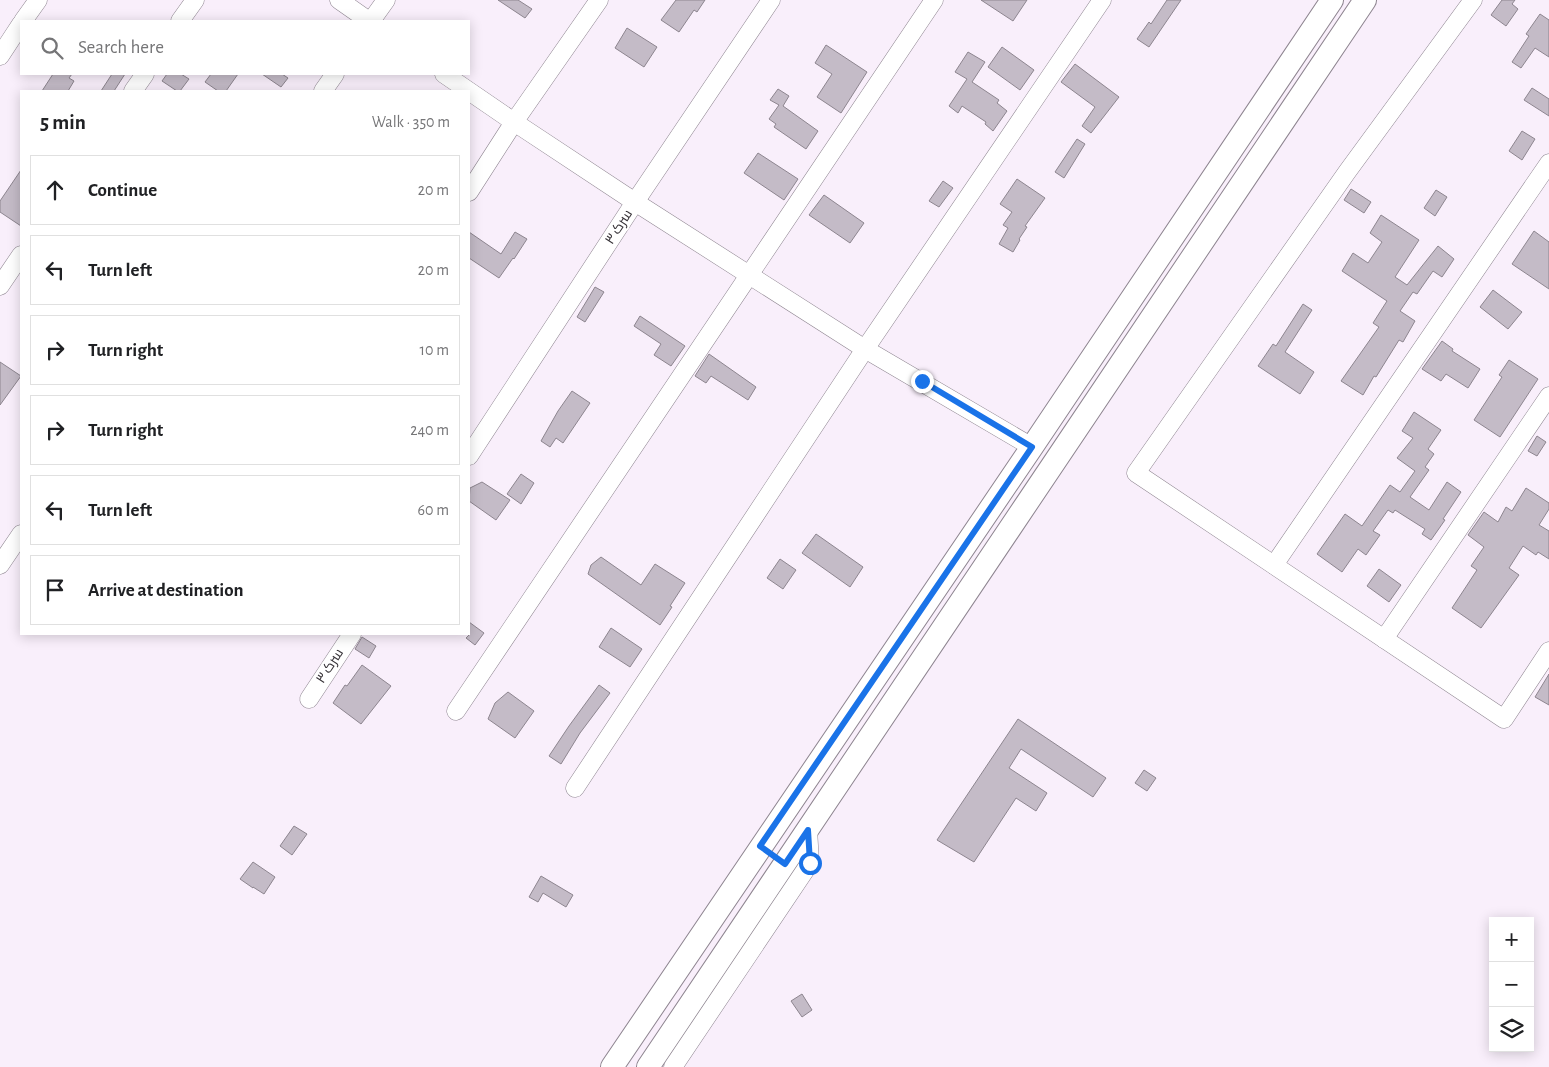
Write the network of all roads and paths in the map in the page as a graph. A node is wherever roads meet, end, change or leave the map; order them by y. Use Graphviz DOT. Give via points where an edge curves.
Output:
graph roads {
  1 [pos="38,0"];
  2 [pos="195,0"];
  3 [pos="339,0"];
  4 [pos="386,0"];
  5 [pos="599,0"];
  6 [pos="772,0"];
  7 [pos="934,0"];
  8 [pos="1102,0"];
  9 [pos="1332,0"];
  10 [pos="1365,0"];
  11 [pos="1473,0"];
  12 [pos="25,20"];
  13 [pos="181,20"];
  14 [pos="369,20"];
  15 [pos="371,20"];
  16 [pos="20,26"];
  17 [pos="0,56"];
  18 [pos="143,75"];
  19 [pos="334,75"];
  20 [pos="445,75"];
  21 [pos="134,90"];
  22 [pos="324,90"];
  23 [pos="467,90"];
  24 [pos="470,92"];
  25 [pos="514,122"];
  26 [pos="1549,163"];
  27 [pos="470,190"];
  28 [pos="635,202"];
  29 [pos="20,256"];
  30 [pos="749,274"];
  31 [pos="0,286"];
  32 [pos="865,349"];
  33 [pos="1549,396"];
  34 [pos="1032,447"];
  35 [pos="470,454"];
  36 [pos="20,535"];
  37 [pos="0,565"];
  38 [pos="1274,565"];
  39 [pos="351,635"];
  40 [pos="1384,639"];
  41 [pos="1549,651"];
  42 [pos="309,699"];
  43 [pos="456,711"];
  44 [pos="575,788"];
  45 [pos="808,830"];
  46 [pos="760,846"];
  47 [pos="785,864"];
  48 [pos="612,1067"];
  49 [pos="648,1067"];
  50 [pos="674,1067"];
  1 -- 12 [label="street"];
  2 -- 13 [label="street"];
  3 -- 14 [label="street"];
  4 -- 15 [label="street"];
  5 -- 25 [label="street"];
  6 -- 28 [label="street, سرک ۳"];
  7 -- 30 [label="street"];
  8 -- 32 [label="street"];
  9 -- 34 [label="main road"];
  10 -- 45 [label="main road"];
  11 -- 38 [label="street" via="1347,172 1136,473"];
  16 -- 17 [label="street"];
  18 -- 21 [label="street"];
  19 -- 22 [label="street"];
  20 -- 23 [label="street"];
  24 -- 25 [label="street"];
  25 -- 27 [label="street"];
  25 -- 28 [label="street"];
  26 -- 38 [label="street"];
  28 -- 30 [label="street"];
  28 -- 35 [label="street, سرک ۳"];
  29 -- 31 [label="street"];
  30 -- 32 [label="street"];
  30 -- 43 [label="street"];
  32 -- 34 [label="street"];
  32 -- 44 [label="street"];
  33 -- 40 [label="street"];
  34 -- 46 [label="main road"];
  36 -- 37 [label="street"];
  38 -- 40 [label="street"];
  39 -- 42 [label="street, سرک ۳"];
  40 -- 41 [label="street" via="1504,719"];
  45 -- 47 [label="main road"];
  45 -- 50 [label="street" via="810,863"];
  46 -- 47 [label="main road"];
  46 -- 48 [label="main road"];
  47 -- 49 [label="main road"];
}
